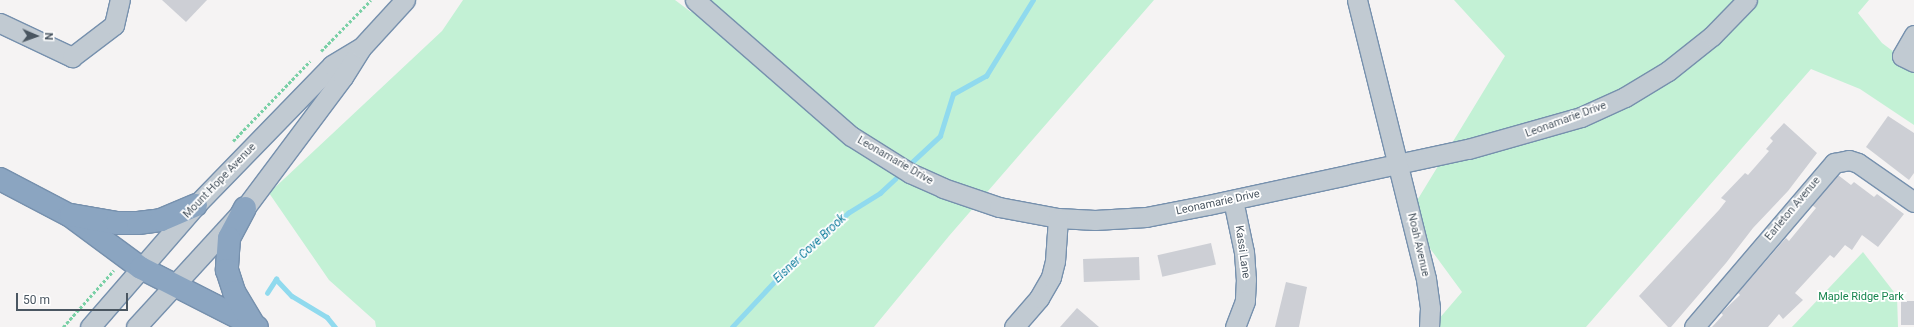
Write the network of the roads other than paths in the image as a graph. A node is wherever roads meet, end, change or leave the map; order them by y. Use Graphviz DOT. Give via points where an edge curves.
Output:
graph roads {
  1 [pos="120,0"];
  2 [pos="404,0"];
  3 [pos="695,0"];
  4 [pos="1357,0"];
  5 [pos="1748,0"];
  6 [pos="0,22"];
  7 [pos="1914,34"];
  8 [pos="361,48"];
  9 [pos="1914,62"];
  10 [pos="1399,164"];
  11 [pos="0,179"];
  12 [pos="1233,200"];
  13 [pos="1914,202"];
  14 [pos="196,205"];
  15 [pos="245,208"];
  16 [pos="69,215"];
  17 [pos="1058,218"];
  18 [pos="133,263"];
  19 [pos="174,286"];
  20 [pos="255,326"];
  21 [pos="90,327"];
  22 [pos="136,327"];
  23 [pos="1014,327"];
  24 [pos="1235,327"];
  25 [pos="1429,327"];
  26 [pos="1694,327"];
  1 -- 6 [label="street" via="114,25 72,57"];
  2 -- 8 [label="street, Mount Hope Avenue"];
  3 -- 17 [label="street, Leonamarie Drive" via="851,136 878,154 910,173 971,199 1014,211"];
  4 -- 10 [label="street"];
  5 -- 10 [label="street, Leonamarie Drive" via="1723,26 1683,60 1652,82 1610,104 1528,134"];
  7 -- 9 [label="street" via="1902,56"];
  8 -- 14 [label="street, Mount Hope Avenue" via="332,65"];
  8 -- 15 [label="street, Mount Hope Avenue" via="343,77"];
  10 -- 12 [label="street, Leonamarie Drive"];
  10 -- 25 [label="street, Noah Avenue" via="1428,289"];
  11 -- 16 [label="highway"];
  12 -- 17 [label="street, Leonamarie Drive" via="1133,218"];
  12 -- 24 [label="street, Kassi Lane" via="1244,252 1246,279 1245,301"];
  13 -- 26 [label="street, Earleton Avenue" via="1858,163 1849,160 1834,163"];
  14 -- 16 [label="highway" via="161,220 138,223 117,223"];
  14 -- 18 [label="street, Mount Hope Avenue"];
  15 -- 19 [label="street, Mount Hope Avenue"];
  15 -- 20 [label="highway" via="229,238 227,270 234,292"];
  16 -- 18 [label="highway"];
  17 -- 23 [label="street" via="1055,261 1049,283"];
  18 -- 19 [label="highway"];
  18 -- 21 [label="street, Mount Hope Avenue"];
  19 -- 20 [label="highway"];
  19 -- 22 [label="street, Mount Hope Avenue"];
}
